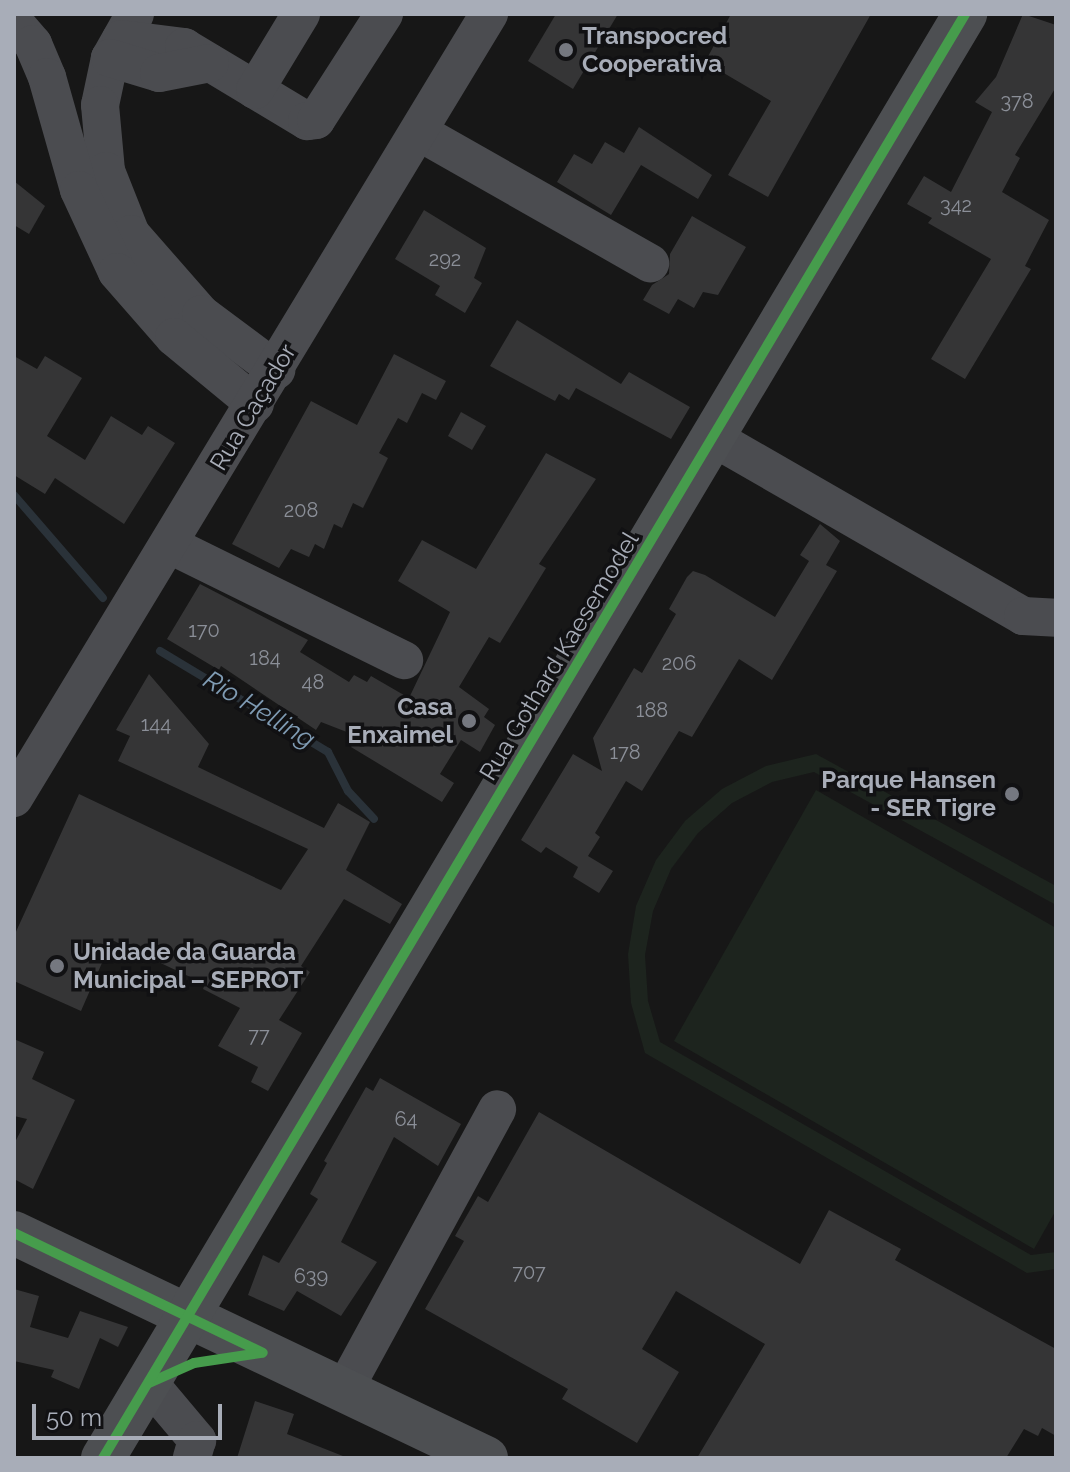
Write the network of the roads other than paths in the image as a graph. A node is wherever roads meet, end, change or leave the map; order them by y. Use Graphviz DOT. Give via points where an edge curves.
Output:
graph roads {
  1 [pos="301,14"];
  2 [pos="384,14"];
  3 [pos="489,14"];
  4 [pos="965,14"];
  5 [pos="14,22"];
  6 [pos="122,37"];
  7 [pos="255,90"];
  8 [pos="419,132"];
  9 [pos="650,263"];
  10 [pos="276,370"];
  11 [pos="255,404"];
  12 [pos="712,437"];
  13 [pos="170,545"];
  14 [pos="1056,618"];
  15 [pos="404,660"];
  16 [pos="14,798"];
  17 [pos="497,1109"];
  18 [pos="14,1233"];
  19 [pos="187,1318"];
  20 [pos="263,1353"];
  21 [pos="149,1383"];
  22 [pos="343,1392"];
  23 [pos="103,1458"];
  24 [pos="192,1458"];
  25 [pos="486,1458"];
  1 -- 7 [label="street"];
  2 -- 7 [label="street" via="316,120 307,121"];
  3 -- 8 [label="street, Rua Caçador"];
  4 -- 12 [label="main road, Rua Gothard Kaesemodel"];
  5 -- 11 [label="street" via="33,44 47,77 79,190 117,272 174,337"];
  6 -- 7 [label="street" via="171,42"];
  6 -- 10 [label="street" via="100,105 106,171 131,234 201,314"];
  8 -- 9 [label="street"];
  8 -- 10 [label="street, Rua Caçador"];
  10 -- 11 [label="street, Rua Caçador"];
  11 -- 13 [label="street, Rua Caçador"];
  12 -- 14 [label="street" via="1023,616"];
  12 -- 19 [label="main road, Rua Gothard Kaesemodel"];
  13 -- 15 [label="street"];
  13 -- 16 [label="street, Rua Caçador"];
  17 -- 22 [label="street"];
  18 -- 19 [label="main road"];
  19 -- 20 [label="main road"];
  19 -- 21 [label="main road, Rua Gothard Kaesemodel"];
  20 -- 21 [label="main road" via="194,1363"];
  20 -- 22 [label="main road"];
  21 -- 23 [label="main road, Rua Gothard Kaesemodel"];
  21 -- 24 [label="street" via="197,1440"];
  22 -- 25 [label="main road"];
}
